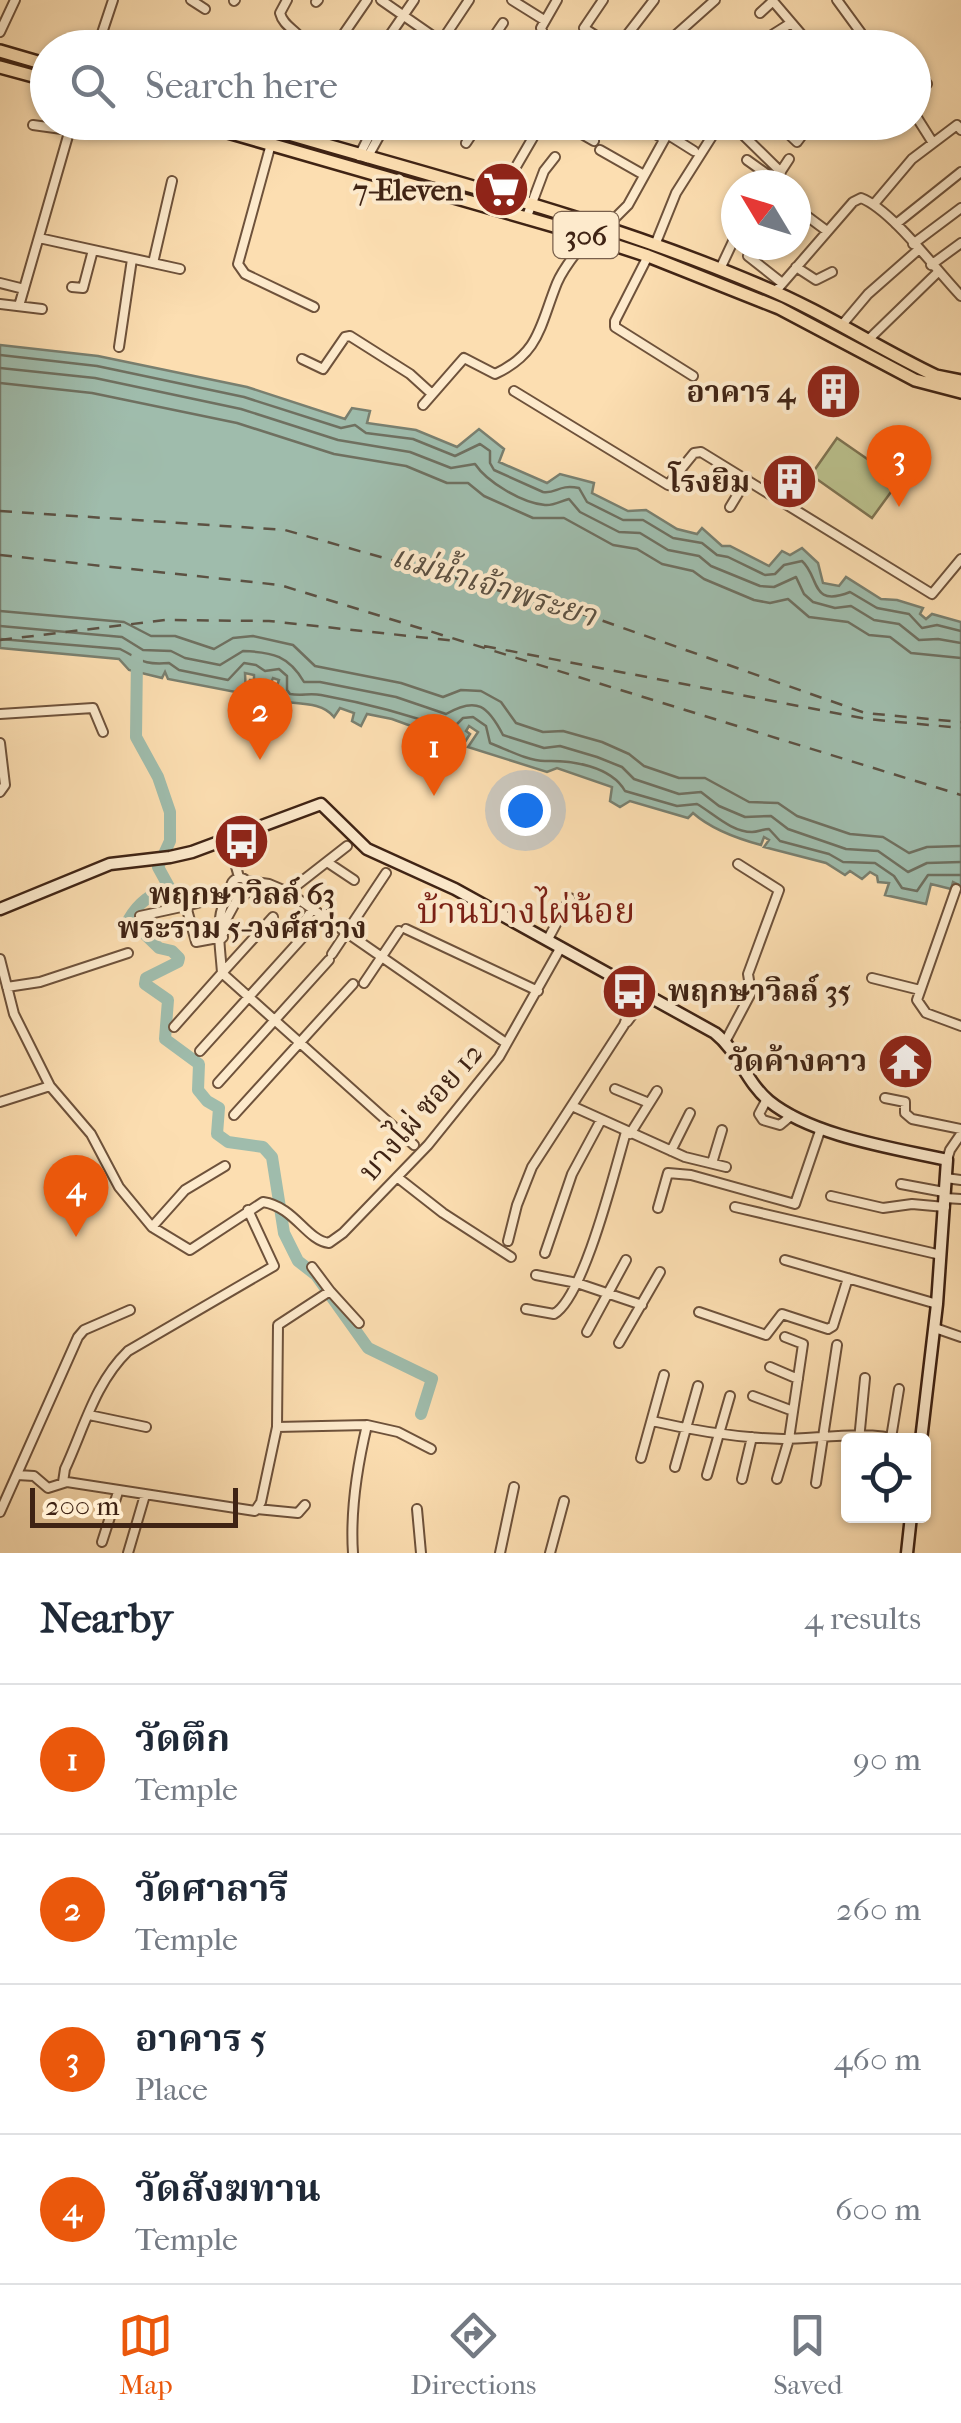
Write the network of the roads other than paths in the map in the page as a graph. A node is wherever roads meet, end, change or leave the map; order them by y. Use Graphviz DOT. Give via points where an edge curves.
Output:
graph roads {
  1 [pos="15,0"];
  2 [pos="114,0"];
  3 [pos="191,0"];
  4 [pos="288,0"];
  5 [pos="367,0"];
  6 [pos="380,0"];
  7 [pos="414,0"];
  8 [pos="470,0"];
  9 [pos="512,0"];
  10 [pos="557,0"];
  11 [pos="603,0"];
  12 [pos="654,0"];
  13 [pos="714,0"];
  14 [pos="837,0"];
  15 [pos="773,1"];
  16 [pos="205,9"];
  17 [pos="760,12"];
  18 [pos="403,16"];
  19 [pos="544,20"];
  20 [pos="792,22"];
  21 [pos="503,23"];
  22 [pos="103,30"];
  23 [pos="294,30"];
  24 [pos="346,30"];
  25 [pos="393,30"];
  26 [pos="422,30"];
  27 [pos="452,30"];
  28 [pos="498,30"];
  29 [pos="542,30"];
  30 [pos="587,30"];
  31 [pos="630,30"];
  32 [pos="681,30"];
  33 [pos="780,30"];
  34 [pos="798,30"];
  35 [pos="859,30"];
  36 [pos="0,32"];
  37 [pos="0,52"];
  38 [pos="30,60"];
  39 [pos="0,67"];
  40 [pos="30,75"];
  41 [pos="960,125"];
  42 [pos="67,140"];
  43 [pos="257,140"];
  44 [pos="318,140"];
  45 [pos="369,140"];
  46 [pos="375,140"];
  47 [pos="468,140"];
  48 [pos="532,140"];
  49 [pos="588,140"];
  50 [pos="663,140"];
  51 [pos="673,140"];
  52 [pos="710,140"];
  53 [pos="746,140"];
  54 [pos="931,140"];
  55 [pos="466,143"];
  56 [pos="933,143"];
  57 [pos="271,144"];
  58 [pos="694,151"];
  59 [pos="363,157"];
  60 [pos="555,157"];
  61 [pos="789,159"];
  62 [pos="747,160"];
  63 [pos="762,170"];
  64 [pos="769,170"];
  65 [pos="782,170"];
  66 [pos="961,172"];
  67 [pos="644,175"];
  68 [pos="172,182"];
  69 [pos="499,196"];
  70 [pos="874,204"];
  71 [pos="531,206"];
  72 [pos="961,208"];
  73 [pos="526,219"];
  74 [pos="553,219"];
  75 [pos="811,220"];
  76 [pos="896,224"];
  77 [pos="605,228"];
  78 [pos="827,232"];
  79 [pos="589,236"];
  80 [pos="39,238"];
  81 [pos="961,243"];
  82 [pos="915,247"];
  83 [pos="93,250"];
  84 [pos="652,251"];
  85 [pos="132,259"];
  86 [pos="725,260"];
  87 [pos="752,260"];
  88 [pos="153,263"];
  89 [pos="796,267"];
  90 [pos="934,268"];
  91 [pos="180,269"];
  92 [pos="720,270"];
  93 [pos="832,272"];
  94 [pos="0,283"];
  95 [pos="72,287"];
  96 [pos="779,288"];
  97 [pos="24,289"];
  98 [pos="959,289"];
  99 [pos="0,304"];
  100 [pos="19,306"];
  101 [pos="314,307"];
  102 [pos="42,309"];
  103 [pos="841,326"];
  104 [pos="868,340"];
  105 [pos="119,347"];
  106 [pos="302,359"];
  107 [pos="693,376"];
  108 [pos="961,381"];
  109 [pos="514,391"];
  110 [pos="961,392"];
  111 [pos="432,394"];
  112 [pos="423,405"];
  113 [pos="747,478"];
  114 [pos="730,507"];
  115 [pos="961,559"];
  116 [pos="0,714"];
  117 [pos="102,732"];
  118 [pos="0,742"];
  119 [pos="0,792"];
  120 [pos="228,839"];
  121 [pos="347,846"];
  122 [pos="327,862"];
  123 [pos="738,864"];
  124 [pos="386,873"];
  125 [pos="354,880"];
  126 [pos="246,883"];
  127 [pos="231,888"];
  128 [pos="956,889"];
  129 [pos="288,895"];
  130 [pos="239,896"];
  131 [pos="216,898"];
  132 [pos="570,898"];
  133 [pos="186,906"];
  134 [pos="0,910"];
  135 [pos="312,910"];
  136 [pos="140,916"];
  137 [pos="273,916"];
  138 [pos="300,927"];
  139 [pos="347,934"];
  140 [pos="303,938"];
  141 [pos="548,939"];
  142 [pos="220,941"];
  143 [pos="561,947"];
  144 [pos="128,953"];
  145 [pos="382,956"];
  146 [pos="1,965"];
  147 [pos="222,973"];
  148 [pos="872,978"];
  149 [pos="364,983"];
  150 [pos="353,984"];
  151 [pos="7,987"];
  152 [pos="637,988"];
  153 [pos="538,990"];
  154 [pos="920,990"];
  155 [pos="648,994"];
  156 [pos="248,998"];
  157 [pos="274,1021"];
  158 [pos="624,1025"];
  159 [pos="961,1026"];
  160 [pos="174,1027"];
  161 [pos="502,1042"];
  162 [pos="725,1042"];
  163 [pos="299,1043"];
  164 [pos="200,1051"];
  165 [pos="218,1083"];
  166 [pos="50,1086"];
  167 [pos="615,1089"];
  168 [pos="657,1091"];
  169 [pos="884,1098"];
  170 [pos="767,1099"];
  171 [pos="0,1102"];
  172 [pos="648,1103"];
  173 [pos="572,1106"];
  174 [pos="690,1113"];
  175 [pos="234,1115"];
  176 [pos="792,1115"];
  177 [pos="601,1120"];
  178 [pos="822,1128"];
  179 [pos="722,1130"];
  180 [pos="961,1132"];
  181 [pos="628,1133"];
  182 [pos="414,1146"];
  183 [pos="671,1151"];
  184 [pos="947,1160"];
  185 [pos="712,1164"];
  186 [pos="225,1166"];
  187 [pos="726,1167"];
  188 [pos="397,1178"];
  189 [pos="946,1178"];
  190 [pos="961,1180"];
  191 [pos="900,1184"];
  192 [pos="831,1196"];
  193 [pos="944,1199"];
  194 [pos="961,1199"];
  195 [pos="735,1206"];
  196 [pos="658,1208"];
  197 [pos="248,1210"];
  198 [pos="152,1227"];
  199 [pos="508,1242"];
  200 [pos="545,1253"];
  201 [pos="941,1254"];
  202 [pos="512,1257"];
  203 [pos="626,1260"];
  204 [pos="785,1260"];
  205 [pos="312,1266"];
  206 [pos="660,1272"];
  207 [pos="536,1275"];
  208 [pos="848,1278"];
  209 [pos="576,1282"];
  210 [pos="327,1293"];
  211 [pos="609,1294"];
  212 [pos="642,1304"];
  213 [pos="937,1304"];
  214 [pos="526,1309"];
  215 [pos="130,1310"];
  216 [pos="699,1312"];
  217 [pos="360,1323"];
  218 [pos="934,1328"];
  219 [pos="588,1332"];
  220 [pos="785,1337"];
  221 [pos="961,1337"];
  222 [pos="619,1343"];
  223 [pos="837,1345"];
  224 [pos="770,1367"];
  225 [pos="664,1375"];
  226 [pos="864,1378"];
  227 [pos="798,1379"];
  228 [pos="698,1386"];
  229 [pos="898,1389"];
  230 [pos="730,1396"];
  231 [pos="753,1396"];
  232 [pos="793,1411"];
  233 [pos="89,1415"];
  234 [pos="652,1421"];
  235 [pos="366,1425"];
  236 [pos="146,1426"];
  237 [pos="277,1427"];
  238 [pos="686,1429"];
  239 [pos="859,1433"];
  240 [pos="899,1433"];
  241 [pos="922,1433"];
  242 [pos="720,1434"];
  243 [pos="752,1437"];
  244 [pos="823,1438"];
  245 [pos="841,1438"];
  246 [pos="788,1439"];
  247 [pos="431,1449"];
  248 [pos="641,1458"];
  249 [pos="676,1467"];
  250 [pos="17,1475"];
  251 [pos="707,1475"];
  252 [pos="742,1479"];
  253 [pos="777,1480"];
  254 [pos="63,1482"];
  255 [pos="816,1484"];
  256 [pos="514,1488"];
  257 [pos="118,1492"];
  258 [pos="144,1496"];
  259 [pos="564,1501"];
  260 [pos="304,1505"];
  261 [pos="417,1508"];
  262 [pos="257,1509"];
  263 [pos="0,1512"];
  264 [pos="910,1523"];
  265 [pos="102,1542"];
  266 [pos="128,1553"];
  267 [pos="353,1553"];
  268 [pos="421,1553"];
  269 [pos="500,1553"];
  270 [pos="550,1553"];
  271 [pos="907,1553"];
  1 -- 36 [label="street"];
  2 -- 22 [label="street"];
  3 -- 16 [label="street"];
  4 -- 23 [label="street" via="281,18"];
  5 -- 24 [label="street"];
  6 -- 18 [label="street"];
  7 -- 18 [label="street"];
  8 -- 27 [label="street"];
  9 -- 19 [label="street"];
  10 -- 19 [label="street"];
  11 -- 30 [label="street"];
  12 -- 31 [label="street"];
  13 -- 32 [label="street"];
  14 -- 35 [label="street"];
  15 -- 17 [label="street"];
  15 -- 20 [label="street"];
  18 -- 25 [label="street"];
  18 -- 26 [label="street"];
  19 -- 29 [label="street"];
  20 -- 33 [label="street"];
  20 -- 34 [label="street"];
  21 -- 28 [label="street"];
  37 -- 38 [label="main road"];
  39 -- 40 [label="main road"];
  41 -- 56 [label="street"];
  42 -- 80 [label="street"];
  43 -- 57 [label="main road, 306"];
  44 -- 59 [label="main road, 306"];
  45 -- 59 [label="street"];
  46 -- 59 [label="street"];
  47 -- 55 [label="street"];
  48 -- 69 [label="street"];
  49 -- 67 [label="street"];
  50 -- 67 [label="street"];
  51 -- 58 [label="street"];
  52 -- 84 [label="street" via="676,194"];
  53 -- 64 [label="street"];
  54 -- 56 [label="street"];
  56 -- 70 [label="street"];
  57 -- 73 [label="main road, 306"];
  57 -- 101 [label="street" via="238,264"];
  59 -- 69 [label="main road, 306"];
  60 -- 71 [label="street"];
  61 -- 65 [label="street"];
  62 -- 63 [label="street"];
  66 -- 76 [label="street"];
  67 -- 77 [label="street"];
  68 -- 88 [label="street"];
  69 -- 71 [label="main road, 306"];
  70 -- 76 [label="street"];
  70 -- 78 [label="street" via="858,199"];
  71 -- 73 [label="street"];
  71 -- 74 [label="main road, 306"];
  72 -- 82 [label="street"];
  73 -- 74 [label="main road, 306"];
  74 -- 77 [label="main road, 306"];
  74 -- 79 [label="main road, 306"];
  75 -- 78 [label="street"];
  76 -- 82 [label="street"];
  77 -- 84 [label="main road, 306"];
  78 -- 89 [label="street"];
  79 -- 84 [label="main road, 306"];
  79 -- 111 [label="street" via="559,278 523,357 495,374 464,358"];
  80 -- 83 [label="street"];
  80 -- 97 [label="street"];
  81 -- 90 [label="street"];
  82 -- 90 [label="street"];
  82 -- 103 [label="street"];
  83 -- 85 [label="street"];
  83 -- 95 [label="street" via="83,288"];
  84 -- 92 [label="main road, 306"];
  84 -- 107 [label="street" via="615,327"];
  84 -- 110 [label="main road, 306" via="915,380"];
  85 -- 88 [label="street"];
  85 -- 105 [label="street"];
  86 -- 92 [label="street"];
  87 -- 96 [label="street"];
  88 -- 91 [label="street"];
  89 -- 93 [label="street" via="816,280"];
  89 -- 96 [label="street"];
  90 -- 98 [label="street"];
  90 -- 104 [label="street"];
  92 -- 96 [label="main road, 306"];
  94 -- 97 [label="street"];
  96 -- 103 [label="main road, 306"];
  97 -- 100 [label="street"];
  99 -- 100 [label="street"];
  100 -- 102 [label="street"];
  103 -- 104 [label="main road, 306"];
  104 -- 108 [label="main road, 306" via="936,376"];
  106 -- 111 [label="street" via="322,369 350,336"];
  109 -- 113 [label="street" via="664,483 674,481 698,452"];
  111 -- 112 [label="street"];
  113 -- 114 [label="street"];
  113 -- 115 [label="street" via="932,594"];
  116 -- 117 [label="street" via="93,708"];
  118 -- 119 [label="street"];
  120 -- 126 [label="street"];
  120 -- 134 [label="street" via="170,858 110,864"];
  120 -- 141 [label="street" via="324,805 367,849"];
  121 -- 122 [label="street"];
  122 -- 125 [label="street"];
  122 -- 129 [label="street"];
  123 -- 162 [label="street" via="779,890 748,974 750,993"];
  124 -- 139 [label="street"];
  126 -- 127 [label="street" via="233,881"];
  126 -- 129 [label="street" via="269,884"];
  126 -- 130 [label="street"];
  127 -- 130 [label="street"];
  127 -- 142 [label="street" via="218,919"];
  128 -- 154 [label="street"];
  129 -- 135 [label="street"];
  130 -- 142 [label="street"];
  131 -- 133 [label="street"];
  132 -- 141 [label="street"];
  133 -- 136 [label="street"];
  133 -- 142 [label="street" via="194,940"];
  135 -- 138 [label="street"];
  135 -- 139 [label="street"];
  137 -- 147 [label="street"];
  139 -- 145 [label="street"];
  139 -- 157 [label="street"];
  140 -- 156 [label="street"];
  141 -- 143 [label="street"];
  142 -- 147 [label="street"];
  143 -- 152 [label="street"];
  143 -- 153 [label="street, บางไผ่ ซอย 12"];
  144 -- 151 [label="street"];
  145 -- 149 [label="street"];
  145 -- 153 [label="street" via="402,930"];
  145 -- 161 [label="street"];
  146 -- 151 [label="street"];
  147 -- 156 [label="street"];
  147 -- 160 [label="street"];
  148 -- 154 [label="street"];
  150 -- 163 [label="street"];
  151 -- 166 [label="street"];
  152 -- 155 [label="street"];
  152 -- 158 [label="street"];
  153 -- 188 [label="street, บางไผ่ ซอย 12" via="499,1057"];
  154 -- 159 [label="street" via="923,1011"];
  155 -- 158 [label="street"];
  155 -- 162 [label="street"];
  156 -- 157 [label="street"];
  156 -- 164 [label="street"];
  157 -- 163 [label="street"];
  157 -- 165 [label="street"];
  158 -- 173 [label="street"];
  162 -- 170 [label="street"];
  163 -- 175 [label="street"];
  163 -- 182 [label="street"];
  166 -- 171 [label="street"];
  166 -- 198 [label="street" via="91,1134"];
  167 -- 172 [label="street"];
  168 -- 172 [label="street"];
  169 -- 180 [label="street" via="905,1102 912,1118"];
  170 -- 176 [label="street"];
  170 -- 176 [label="street" via="762,1120 780,1125"];
  172 -- 181 [label="street"];
  173 -- 177 [label="street"];
  173 -- 199 [label="street" via="524,1184"];
  174 -- 183 [label="street"];
  176 -- 178 [label="street"];
  177 -- 181 [label="street"];
  177 -- 200 [label="street" via="572,1174"];
  178 -- 184 [label="street"];
  178 -- 196 [label="street" via="796,1204 668,1173"];
  179 -- 185 [label="street"];
  180 -- 184 [label="street"];
  181 -- 183 [label="street"];
  181 -- 209 [label="street"];
  183 -- 185 [label="street"];
  184 -- 189 [label="street"];
  185 -- 187 [label="street"];
  186 -- 198 [label="street" via="185,1190"];
  188 -- 197 [label="street, บางไผ่ ซอย 12" via="329,1243 284,1208 268,1202"];
  188 -- 202 [label="street"];
  189 -- 190 [label="street"];
  189 -- 193 [label="street"];
  191 -- 193 [label="street"];
  192 -- 193 [label="street" via="884,1208"];
  193 -- 194 [label="street"];
  193 -- 201 [label="street"];
  195 -- 201 [label="street"];
  197 -- 198 [label="street" via="190,1250"];
  197 -- 233 [label="street" via="274,1266 128,1351 99,1387"];
  201 -- 213 [label="street"];
  203 -- 211 [label="street"];
  204 -- 208 [label="street"];
  205 -- 210 [label="street"];
  206 -- 212 [label="street"];
  207 -- 209 [label="street"];
  208 -- 213 [label="street"];
  208 -- 216 [label="street" via="828,1329 784,1314 766,1335"];
  209 -- 211 [label="street"];
  209 -- 214 [label="street" via="557,1314"];
  210 -- 217 [label="street"];
  210 -- 237 [label="street" via="276,1328"];
  211 -- 212 [label="street"];
  211 -- 219 [label="street"];
  212 -- 222 [label="street"];
  213 -- 218 [label="street"];
  215 -- 250 [label="street" via="78,1337"];
  218 -- 221 [label="street"];
  218 -- 241 [label="street"];
  220 -- 227 [label="street" via="803,1341"];
  223 -- 244 [label="street"];
  224 -- 227 [label="street"];
  225 -- 234 [label="street"];
  226 -- 239 [label="street"];
  227 -- 232 [label="street"];
  228 -- 238 [label="street"];
  229 -- 240 [label="street"];
  230 -- 242 [label="street"];
  231 -- 232 [label="street"];
  232 -- 246 [label="street"];
  233 -- 236 [label="street"];
  233 -- 254 [label="street"];
  234 -- 238 [label="street"];
  234 -- 248 [label="street"];
  235 -- 237 [label="street"];
  235 -- 247 [label="street"];
  235 -- 267 [label="street" via="357,1462"];
  237 -- 262 [label="street"];
  238 -- 242 [label="street"];
  238 -- 249 [label="street"];
  242 -- 243 [label="street"];
  242 -- 251 [label="street"];
  243 -- 246 [label="street"];
  243 -- 252 [label="street"];
  244 -- 245 [label="street"];
  244 -- 246 [label="street"];
  244 -- 255 [label="street"];
  246 -- 253 [label="street"];
  250 -- 254 [label="street" via="34,1476 48,1488"];
  250 -- 263 [label="street"];
  254 -- 257 [label="street"];
  256 -- 269 [label="street"];
  257 -- 258 [label="street"];
  257 -- 265 [label="street"];
  258 -- 262 [label="street"];
  258 -- 266 [label="street"];
  259 -- 270 [label="street"];
  260 -- 262 [label="street" via="298,1513"];
  261 -- 268 [label="street"];
  264 -- 271 [label="street"];
}
